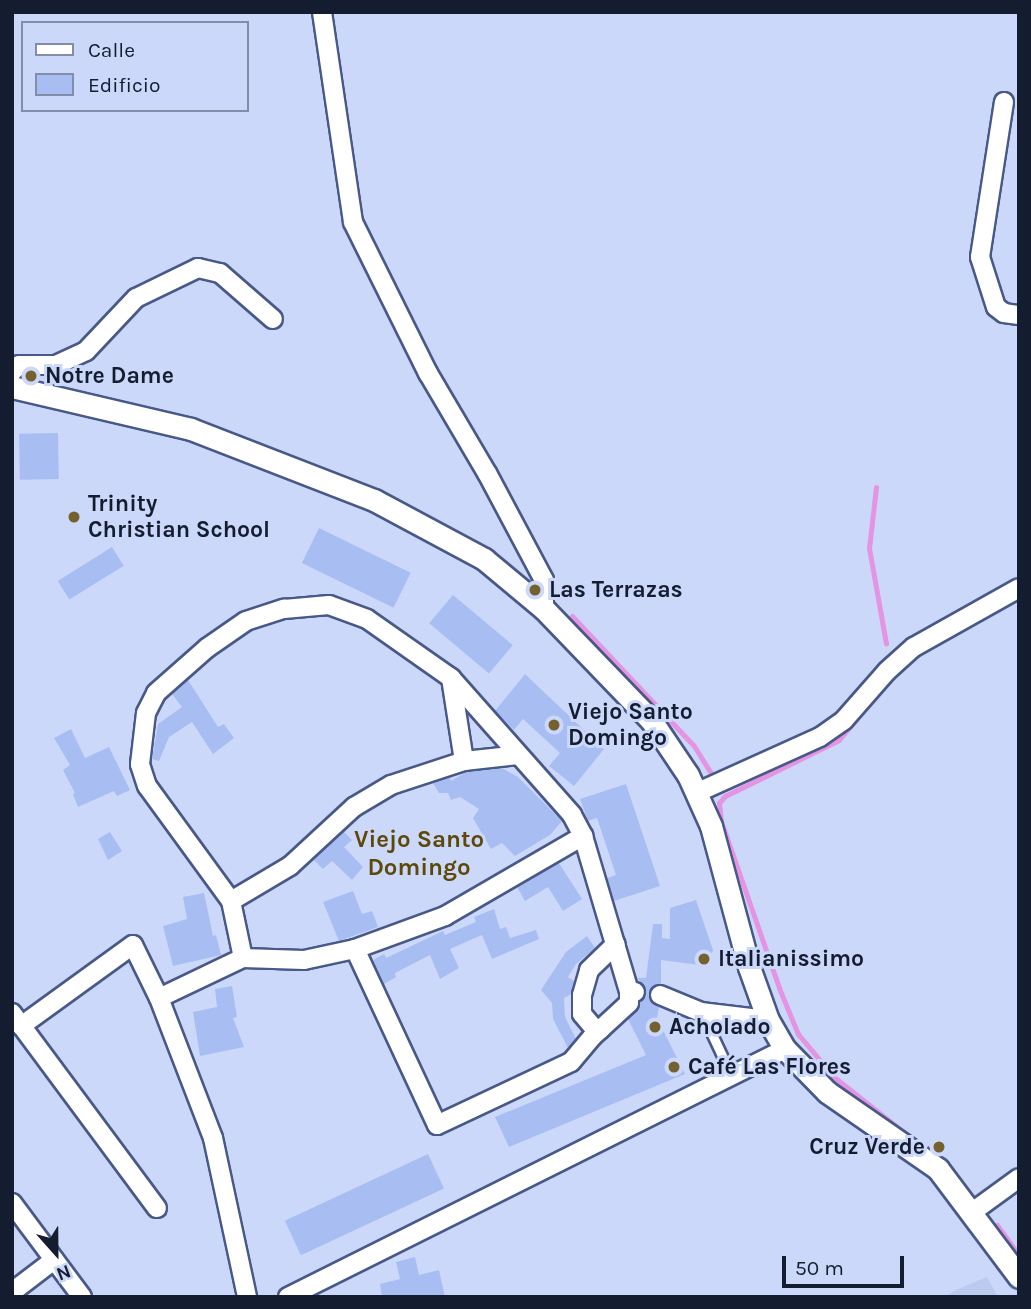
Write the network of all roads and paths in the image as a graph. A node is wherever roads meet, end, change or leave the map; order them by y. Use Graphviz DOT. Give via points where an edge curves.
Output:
graph roads {
  1 [pos="322,12"];
  2 [pos="1004,102"];
  3 [pos="1019,315"];
  4 [pos="273,318"];
  5 [pos="12,372"];
  6 [pos="12,387"];
  7 [pos="1019,588"];
  8 [pos="544,609"];
  9 [pos="451,678"];
  10 [pos="518,755"];
  11 [pos="464,761"];
  12 [pos="696,793"];
  13 [pos="583,836"];
  14 [pos="231,901"];
  15 [pos="616,944"];
  16 [pos="355,950"];
  17 [pos="243,958"];
  18 [pos="660,995"];
  19 [pos="159,998"];
  20 [pos="701,1012"];
  21 [pos="17,1020"];
  22 [pos="768,1020"];
  23 [pos="601,1030"];
  24 [pos="785,1049"];
  25 [pos="731,1075"];
  26 [pos="1019,1178"];
  27 [pos="12,1203"];
  28 [pos="157,1208"];
  29 [pos="971,1213"];
  30 [pos="54,1260"];
  31 [pos="1019,1277"];
  32 [pos="12,1292"];
  33 [pos="82,1297"];
  34 [pos="247,1297"];
  35 [pos="288,1297"];
  1 -- 8 [label="street" via="353,222 428,373 544,580"];
  2 -- 3 [label="street" via="980,257 996,307"];
  4 -- 5 [label="street" via="220,273 198,268 136,298 86,351 56,365 19,365"];
  6 -- 8 [label="street" via="191,429 373,500 484,559"];
  7 -- 12 [label="street" via="914,647 844,720 821,737"];
  8 -- 12 [label="street" via="651,720 677,755"];
  9 -- 10 [label="street"];
  9 -- 11 [label="street"];
  9 -- 14 [label="street" via="368,619 329,605 284,609 246,621 156,693 146,713 140,764 147,786"];
  10 -- 11 [label="street"];
  10 -- 13 [label="street" via="572,815"];
  11 -- 14 [label="street" via="391,785 354,807 290,866"];
  12 -- 22 [label="street"];
  13 -- 15 [label="street"];
  13 -- 16 [label="street" via="445,916"];
  14 -- 17 [label="street"];
  15 -- 23 [label="street" via="632,992 629,1003"];
  15 -- 23 [label="street" via="589,970 582,995 582,1014"];
  16 -- 17 [label="street" via="304,960"];
  16 -- 23 [label="street" via="437,1125 571,1062"];
  17 -- 19 [label="street"];
  18 -- 20 [label="street"];
  19 -- 21 [label="street" via="133,945"];
  19 -- 34 [label="street" via="213,1138"];
  20 -- 22 [label="street"];
  20 -- 25 [label="lane"];
  21 -- 28 [label="street"];
  22 -- 24 [label="street"];
  24 -- 25 [label="street"];
  24 -- 29 [label="street" via="827,1092 938,1168"];
  25 -- 35 [label="street"];
  26 -- 29 [label="street"];
  27 -- 30 [label="street"];
  29 -- 31 [label="street"];
  30 -- 32 [label="street"];
  30 -- 33 [label="street"];
}
